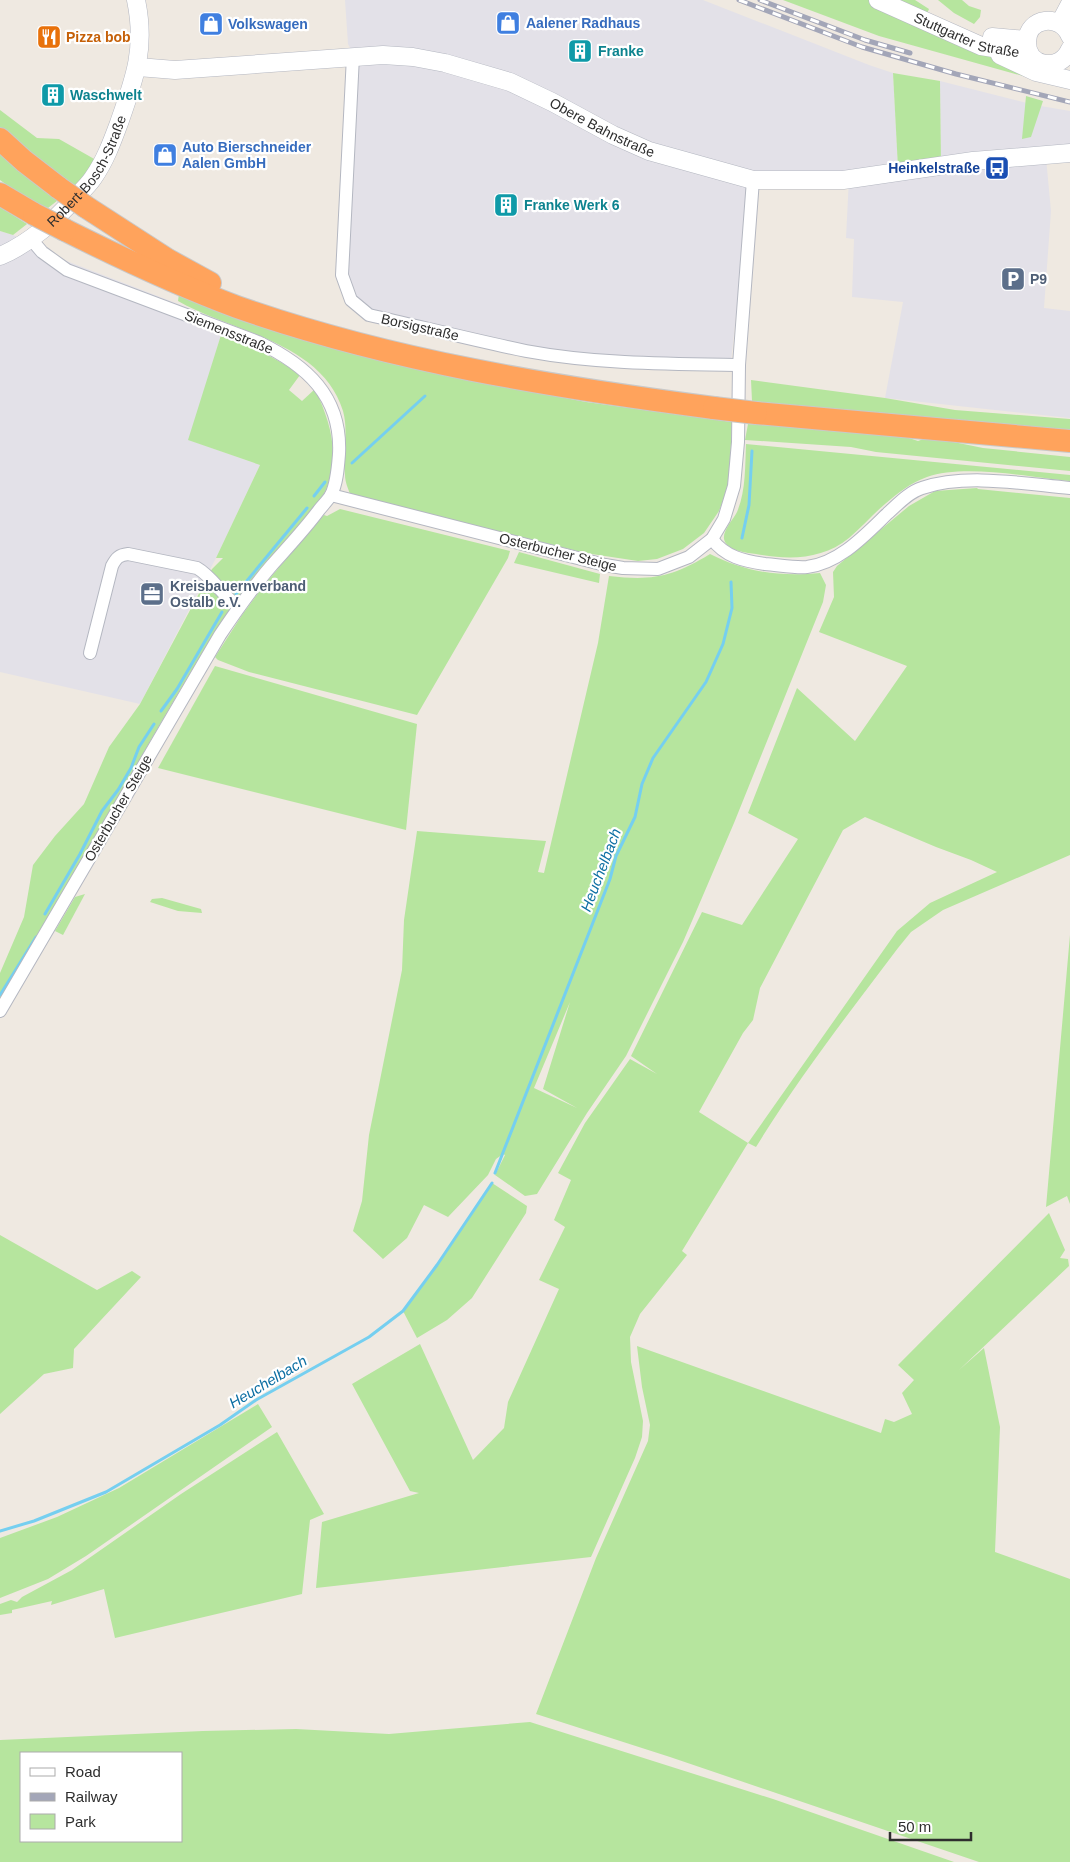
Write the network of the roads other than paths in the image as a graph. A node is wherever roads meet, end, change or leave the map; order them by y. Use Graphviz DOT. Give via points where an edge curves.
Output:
graph roads {
  1 [pos="136,0"];
  2 [pos="142,0"];
  3 [pos="878,0"];
  4 [pos="1070,4"];
  5 [pos="140,18"];
  6 [pos="1065,29"];
  7 [pos="981,46"];
  8 [pos="1028,47"];
  9 [pos="353,56"];
  10 [pos="1066,60"];
  11 [pos="138,67"];
  12 [pos="1070,80"];
  13 [pos="0,140"];
  14 [pos="1070,153"];
  15 [pos="753,180"];
  16 [pos="0,194"];
  17 [pos="31,239"];
  18 [pos="0,256"];
  19 [pos="316,331"];
  20 [pos="739,365"];
  21 [pos="1070,441"];
  22 [pos="1070,488"];
  23 [pos="330,495"];
  24 [pos="712,540"];
  25 [pos="239,607"];
  26 [pos="90,653"];
  27 [pos="0,1011"];
  1 -- 5 [label="street, Robert-Bosch-Straße"];
  2 -- 5 [label="street"];
  3 -- 7 [label="street, Stuttgarter Straße"];
  3 -- 8 [label="street, Stuttgarter Straße"];
  4 -- 6 [label="street"];
  5 -- 11 [label="street, Robert-Bosch-Straße"];
  6 -- 8 [label="street, Stuttgarter Straße" via="1053,20 1039,22 1033,27"];
  7 -- 8 [label="street, Stuttgarter Straße"];
  7 -- 12 [label="street" via="1036,72"];
  8 -- 10 [label="street, Stuttgarter Straße" via="1039,63 1052,65"];
  9 -- 11 [label="street, Obere Bahnstraße" via="174,70"];
  9 -- 15 [label="street, Obere Bahnstraße" via="412,57 471,69 510,82 613,136 649,151"];
  9 -- 20 [label="street, Borsigstraße" via="342,275 351,300 370,315 527,351 644,364"];
  11 -- 17 [label="street, Robert-Bosch-Straße" via="109,151 93,179 59,216"];
  13 -- 19 [label="highway, bridge" via="86,207 192,274"];
  14 -- 15 [label="street, Obere Bahnstraße" via="974,161 843,180"];
  15 -- 20 [label="street, Osterbucher Steige"];
  16 -- 19 [label="highway, bridge" via="168,280"];
  17 -- 18 [label="street, Robert-Bosch-Straße"];
  17 -- 23 [label="street, Siemensstraße" via="42,252 67,270 258,342 281,353 304,370 318,384 336,421 338,469"];
  19 -- 21 [label="highway, bridge" via="407,355 590,392 756,413"];
  20 -- 24 [label="street, Osterbucher Steige" via="734,486 724,519"];
  22 -- 24 [label="street" via="984,480 920,488 902,500 852,546 826,562 807,566 750,562 719,549"];
  23 -- 24 [label="street, Osterbucher Steige" via="623,568 658,569 689,557"];
  23 -- 25 [label="street, Osterbucher Steige"];
  25 -- 26 [label="street" via="197,568 121,555 112,566"];
  25 -- 27 [label="street, Osterbucher Steige"];
}
